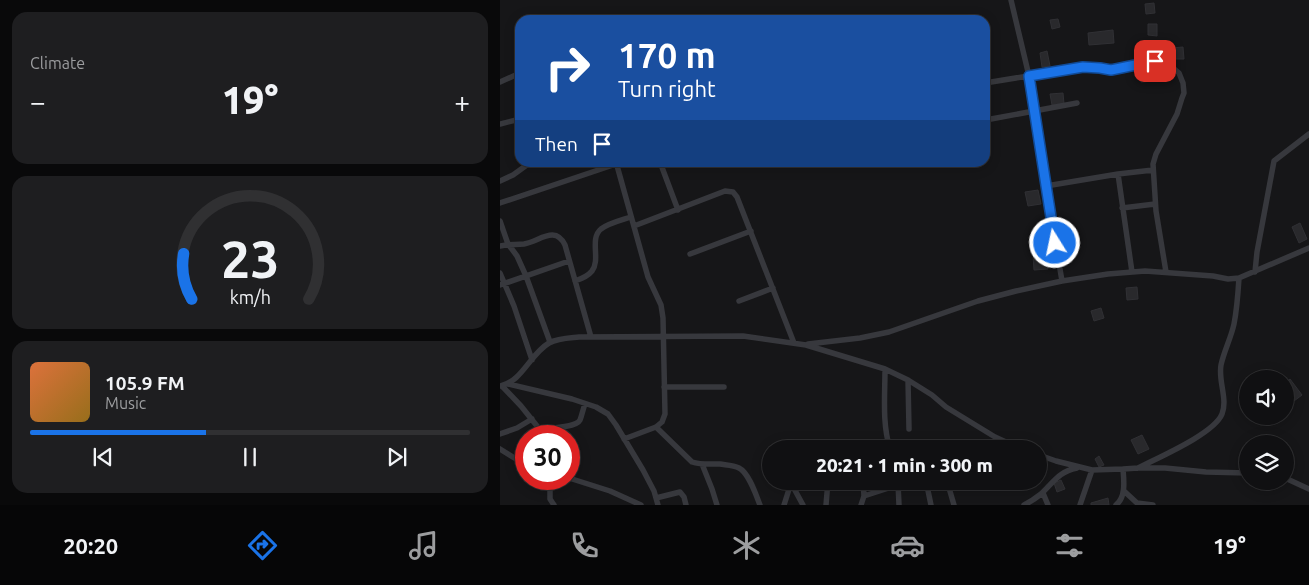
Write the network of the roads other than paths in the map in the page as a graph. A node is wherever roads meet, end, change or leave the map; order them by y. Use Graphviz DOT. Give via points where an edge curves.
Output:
graph roads {
  1 [pos="1011,0"];
  2 [pos="515,75"];
  3 [pos="1029,76"];
  4 [pos="500,82"];
  5 [pos="990,82"];
  6 [pos="1077,103"];
  7 [pos="1034,111"];
  8 [pos="991,119"];
  9 [pos="515,120"];
  10 [pos="500,124"];
  11 [pos="1309,134"];
  12 [pos="524,167"];
  13 [pos="604,167"];
  14 [pos="617,167"];
  15 [pos="662,167"];
  16 [pos="1153,170"];
  17 [pos="1118,174"];
  18 [pos="500,181"];
  19 [pos="1046,186"];
  20 [pos="500,203"];
  21 [pos="1155,204"];
  22 [pos="1122,208"];
  23 [pos="678,210"];
  24 [pos="631,217"];
  25 [pos="500,220"];
  26 [pos="634,226"];
  27 [pos="750,231"];
  28 [pos="508,244"];
  29 [pos="500,246"];
  30 [pos="1309,248"];
  31 [pos="690,254"];
  32 [pos="569,261"];
  33 [pos="1132,272"];
  34 [pos="1166,272"];
  35 [pos="1255,272"];
  36 [pos="500,273"];
  37 [pos="526,276"];
  38 [pos="1239,278"];
  39 [pos="575,281"];
  40 [pos="1062,281"];
  41 [pos="502,284"];
  42 [pos="773,288"];
  43 [pos="739,301"];
  44 [pos="663,336"];
  45 [pos="591,337"];
  46 [pos="550,342"];
  47 [pos="794,343"];
  48 [pos="806,345"];
  49 [pos="532,360"];
  50 [pos="885,369"];
  51 [pos="908,380"];
  52 [pos="503,386"];
  53 [pos="664,387"];
  54 [pos="724,387"];
  55 [pos="585,404"];
  56 [pos="532,419"];
  57 [pos="537,425"];
  58 [pos="571,425"];
  59 [pos="656,427"];
  60 [pos="909,429"];
  61 [pos="500,434"];
  62 [pos="624,440"];
  63 [pos="887,440"];
  64 [pos="1000,440"];
  65 [pos="500,449"];
  66 [pos="515,458"];
  67 [pos="1047,458"];
  68 [pos="702,464"];
  69 [pos="1080,468"];
  70 [pos="1138,468"];
  71 [pos="1123,469"];
  72 [pos="1092,470"];
  73 [pos="1239,473"];
  74 [pos="580,481"];
  75 [pos="1294,482"];
  76 [pos="1309,489"];
  77 [pos="550,490"];
  78 [pos="789,490"];
  79 [pos="795,490"];
  80 [pos="827,490"];
  81 [pos="864,490"];
  82 [pos="880,490"];
  83 [pos="898,490"];
  84 [pos="928,490"];
  85 [pos="950,490"];
  86 [pos="1124,491"];
  87 [pos="1043,493"];
  88 [pos="864,496"];
  89 [pos="656,498"];
  90 [pos="554,505"];
  91 [pos="641,505"];
  92 [pos="658,505"];
  93 [pos="686,505"];
  94 [pos="717,505"];
  95 [pos="760,505"];
  96 [pos="784,505"];
  97 [pos="802,505"];
  98 [pos="826,505"];
  99 [pos="861,505"];
  100 [pos="899,505"];
  101 [pos="931,505"];
  102 [pos="954,505"];
  103 [pos="1024,505"];
  104 [pos="1048,505"];
  105 [pos="1080,505"];
  106 [pos="1116,505"];
  107 [pos="1153,505"];
  1 -- 3 [label="street"];
  2 -- 4 [label="street"];
  3 -- 5 [label="street"];
  3 -- 7 [label="street"];
  3 -- 16 [label="street" via="1083,67 1111,70 1155,61 1166,62 1179,73 1184,93 1156,154"];
  6 -- 7 [label="street"];
  7 -- 8 [label="street"];
  7 -- 19 [label="street"];
  9 -- 10 [label="street"];
  11 -- 35 [label="street" via="1274,161"];
  12 -- 18 [label="street"];
  13 -- 20 [label="street"];
  14 -- 24 [label="street"];
  15 -- 23 [label="street"];
  16 -- 17 [label="street"];
  16 -- 21 [label="street"];
  17 -- 19 [label="street"];
  17 -- 22 [label="street"];
  19 -- 40 [label="street"];
  21 -- 22 [label="street"];
  21 -- 34 [label="street"];
  22 -- 33 [label="street"];
  23 -- 26 [label="street"];
  23 -- 27 [label="street" via="725,191 733,192"];
  24 -- 26 [label="street"];
  24 -- 39 [label="street" via="599,231 593,270"];
  25 -- 28 [label="street"];
  26 -- 44 [label="street" via="648,277 661,305"];
  27 -- 31 [label="street"];
  27 -- 42 [label="street"];
  28 -- 29 [label="street"];
  28 -- 32 [label="street" via="523,244 556,235 562,238"];
  28 -- 37 [label="street"];
  30 -- 35 [label="street"];
  32 -- 37 [label="street"];
  32 -- 39 [label="street"];
  33 -- 34 [label="street"];
  33 -- 40 [label="street"];
  34 -- 38 [label="street"];
  35 -- 38 [label="street"];
  36 -- 41 [label="street"];
  37 -- 41 [label="street"];
  37 -- 46 [label="street"];
  38 -- 70 [label="street" via="1234,325 1221,363 1222,414 1204,433"];
  39 -- 45 [label="street"];
  40 -- 48 [label="street" via="978,302 889,332"];
  41 -- 49 [label="street" via="514,306"];
  42 -- 43 [label="street"];
  42 -- 47 [label="street"];
  44 -- 45 [label="street"];
  44 -- 47 [label="street" via="743,336"];
  44 -- 53 [label="street"];
  45 -- 46 [label="street" via="562,338"];
  46 -- 49 [label="street"];
  47 -- 48 [label="street"];
  48 -- 50 [label="street"];
  49 -- 52 [label="street" via="514,380"];
  50 -- 51 [label="street"];
  50 -- 63 [label="street"];
  51 -- 60 [label="street"];
  51 -- 64 [label="street"];
  52 -- 55 [label="street"];
  52 -- 56 [label="street"];
  53 -- 54 [label="street"];
  53 -- 59 [label="street" via="665,414"];
  55 -- 58 [label="street" via="580,420"];
  55 -- 62 [label="street" via="608,414"];
  56 -- 57 [label="street"];
  56 -- 61 [label="street"];
  59 -- 62 [label="street"];
  59 -- 68 [label="street" via="692,462"];
  62 -- 89 [label="street"];
  65 -- 66 [label="street"];
  67 -- 69 [label="street"];
  68 -- 94 [label="street"];
  68 -- 95 [label="street" via="737,467 744,471"];
  69 -- 72 [label="street"];
  69 -- 87 [label="street" via="1060,474"];
  70 -- 71 [label="street"];
  70 -- 73 [label="street"];
  71 -- 72 [label="street"];
  71 -- 86 [label="street"];
  72 -- 105 [label="street"];
  74 -- 91 [label="street"];
  75 -- 76 [label="street"];
  77 -- 90 [label="street"];
  78 -- 96 [label="street"];
  79 -- 97 [label="street"];
  80 -- 98 [label="street"];
  81 -- 88 [label="street"];
  82 -- 88 [label="street"];
  83 -- 100 [label="street"];
  84 -- 101 [label="street"];
  85 -- 102 [label="street"];
  86 -- 106 [label="street"];
  86 -- 107 [label="street" via="1137,503"];
  87 -- 103 [label="street"];
  87 -- 104 [label="street"];
  88 -- 99 [label="street"];
  89 -- 92 [label="street"];
  89 -- 93 [label="street" via="680,492"];
}
